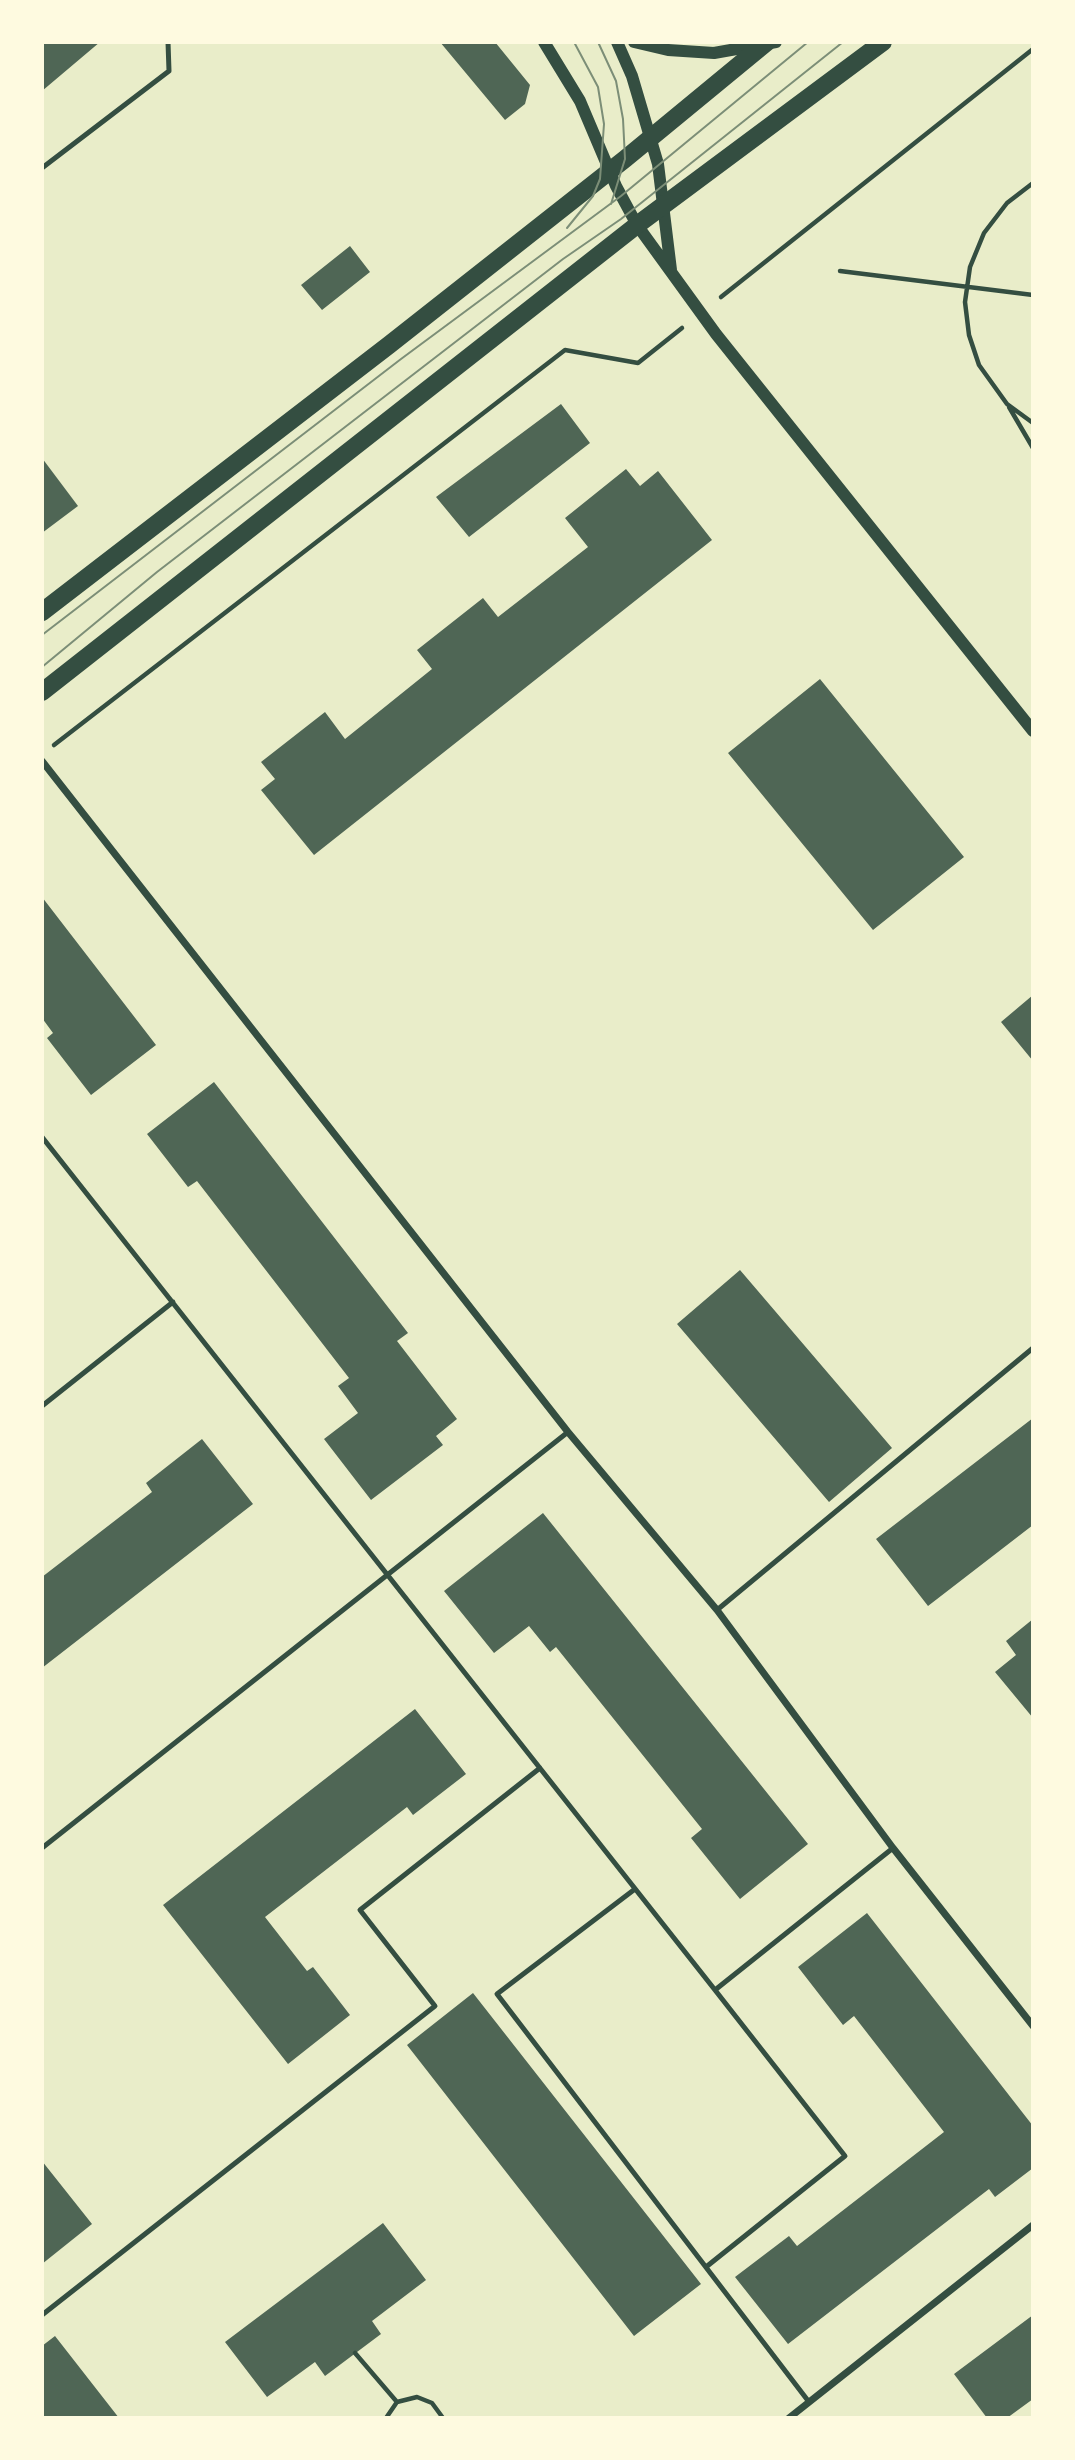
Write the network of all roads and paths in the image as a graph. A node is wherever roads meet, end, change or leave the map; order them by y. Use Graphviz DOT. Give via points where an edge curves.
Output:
graph roads {
  1 [pos="168,42"];
  2 [pos="544,42"];
  3 [pos="617,42"];
  4 [pos="634,42"];
  5 [pos="883,42"];
  6 [pos="769,43"];
  7 [pos="1033,49"];
  8 [pos="650,136"];
  9 [pos="42,167"];
  10 [pos="609,171"];
  11 [pos="1033,183"];
  12 [pos="664,205"];
  13 [pos="637,225"];
  14 [pos="671,271"];
  15 [pos="840,271"];
  16 [pos="965,287"];
  17 [pos="1033,295"];
  18 [pos="701,313"];
  19 [pos="1007,404"];
  20 [pos="1033,423"];
  21 [pos="1033,448"];
  22 [pos="42,612"];
  23 [pos="42,692"];
  24 [pos="1033,731"];
  25 [pos="53,746"];
  26 [pos="42,761"];
  27 [pos="42,1137"];
  28 [pos="173,1302"];
  29 [pos="1033,1348"];
  30 [pos="42,1406"];
  31 [pos="568,1432"];
  32 [pos="387,1573"];
  33 [pos="717,1610"];
  34 [pos="540,1768"];
  35 [pos="42,1847"];
  36 [pos="893,1848"];
  37 [pos="635,1889"];
  38 [pos="715,1990"];
  39 [pos="1033,2026"];
  40 [pos="1033,2225"];
  41 [pos="706,2267"];
  42 [pos="42,2315"];
  43 [pos="355,2353"];
  44 [pos="397,2402"];
  45 [pos="809,2402"];
  46 [pos="386,2418"];
  47 [pos="443,2418"];
  48 [pos="789,2418"];
  1 -- 9 [label="lane" via="169,71"];
  2 -- 10 [label="street" via="580,100"];
  3 -- 8 [label="street"];
  4 -- 6 [label="street" via="667,50 714,52"];
  5 -- 12 [label="main road"];
  6 -- 8 [label="main road"];
  7 -- 18 [label="path"];
  8 -- 10 [label="main road"];
  8 -- 12 [label="street"];
  10 -- 13 [label="street"];
  10 -- 22 [label="main road"];
  11 -- 16 [label="path" via="994,217 975,250"];
  12 -- 13 [label="main road"];
  12 -- 14 [label="street"];
  13 -- 14 [label="street"];
  13 -- 23 [label="main road"];
  14 -- 18 [label="street"];
  15 -- 16 [label="path"];
  16 -- 17 [label="path"];
  16 -- 19 [label="path" via="965,318 973,350 987,379"];
  18 -- 24 [label="street"];
  18 -- 25 [label="path" via="638,363 565,350"];
  19 -- 20 [label="path"];
  19 -- 21 [label="path"];
  26 -- 31 [label="street"];
  27 -- 28 [label="lane"];
  28 -- 30 [label="lane"];
  28 -- 32 [label="lane"];
  29 -- 33 [label="lane"];
  31 -- 32 [label="lane"];
  31 -- 33 [label="street"];
  32 -- 34 [label="lane"];
  32 -- 35 [label="lane"];
  33 -- 36 [label="street"];
  34 -- 37 [label="lane"];
  34 -- 42 [label="lane" via="360,1910 435,2006"];
  36 -- 38 [label="lane"];
  36 -- 39 [label="street"];
  37 -- 38 [label="lane"];
  37 -- 41 [label="lane" via="497,1994"];
  38 -- 41 [label="lane" via="845,2156"];
  40 -- 45 [label="street"];
  41 -- 45 [label="lane"];
  43 -- 44 [label="path"];
  44 -- 46 [label="path"];
  44 -- 47 [label="path" via="417,2398 432,2403"];
  45 -- 48 [label="street"];
}
